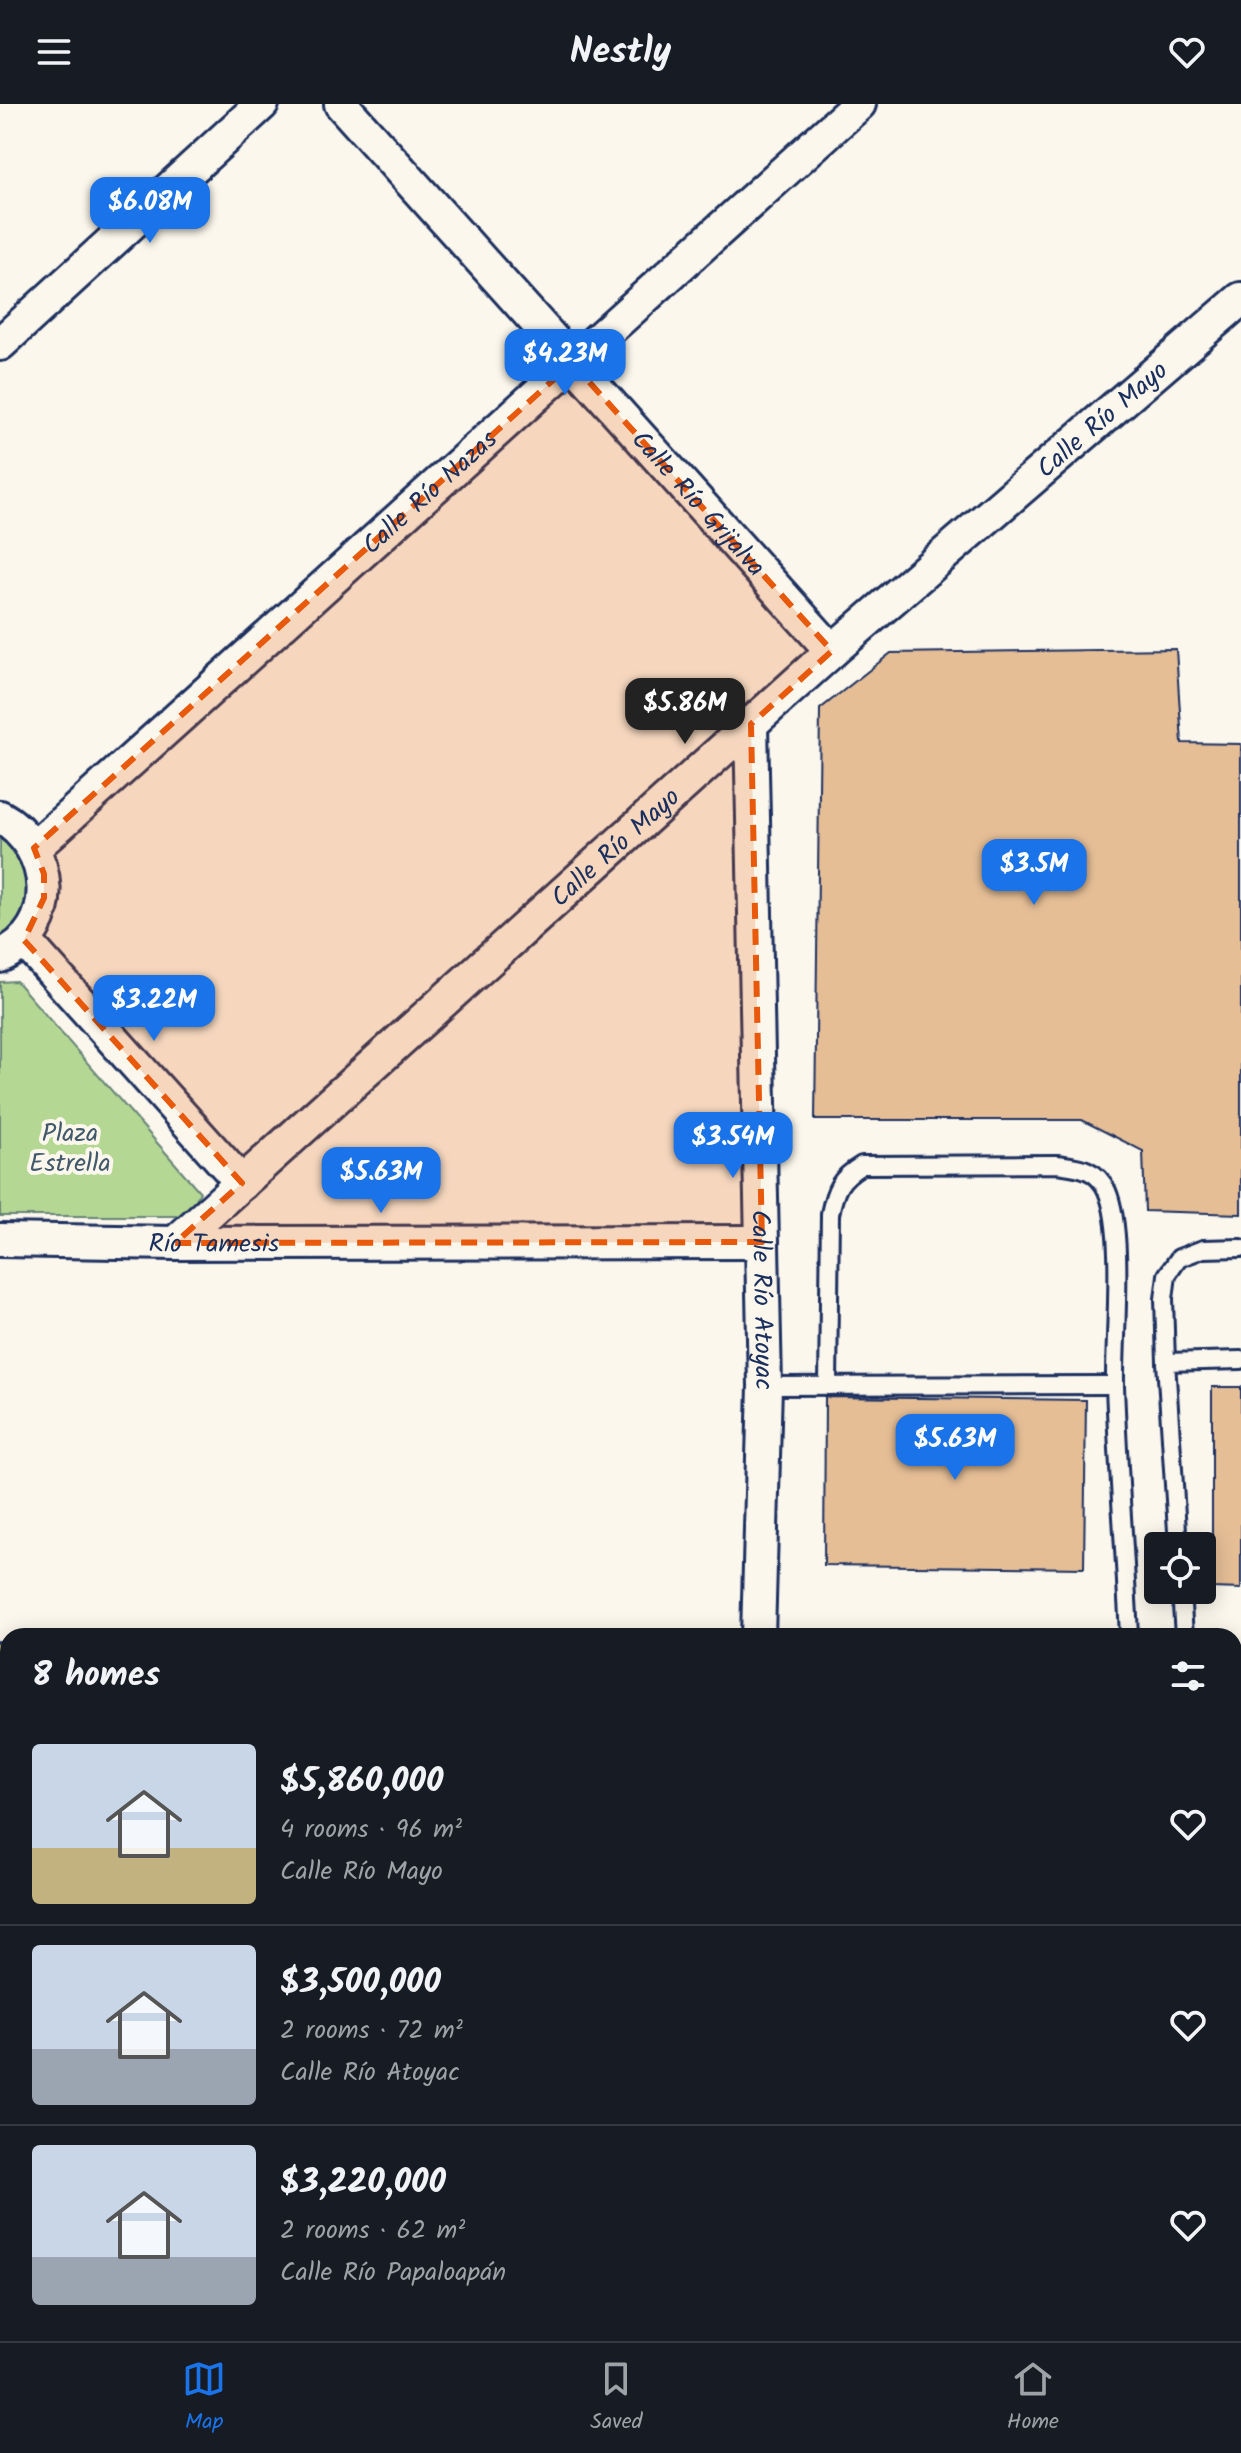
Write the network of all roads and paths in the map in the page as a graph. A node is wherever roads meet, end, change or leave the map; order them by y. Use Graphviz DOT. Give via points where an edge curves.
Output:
graph roads {
  1 [pos="262,104"];
  2 [pos="341,104"];
  3 [pos="859,104"];
  4 [pos="1241,299"];
  5 [pos="0,344"];
  6 [pos="572,363"];
  7 [pos="832,651"];
  8 [pos="751,724"];
  9 [pos="0,817"];
  10 [pos="34,848"];
  11 [pos="12,948"];
  12 [pos="242,1183"];
  13 [pos="0,1240"];
  14 [pos="762,1242"];
  15 [pos="175,1243"];
  16 [pos="1241,1248"];
  17 [pos="1241,1360"];
  18 [pos="1166,1362"];
  19 [pos="1115,1385"];
  20 [pos="765,1386"];
  21 [pos="828,1386"];
  22 [pos="1177,1532"];
  23 [pos="1182,1604"];
  24 [pos="758,1628"];
  25 [pos="1129,1628"];
  26 [pos="1183,1628"];
  1 -- 5 [label="street"];
  2 -- 6 [label="street, Calle Río Grijalva"];
  3 -- 6 [label="street, Calle Río Nazas"];
  4 -- 7 [label="street, Calle Río Mayo"];
  6 -- 7 [label="street, Calle Río Grijalva"];
  6 -- 10 [label="street, Calle Río Nazas"];
  7 -- 8 [label="street, Calle Río Mayo"];
  8 -- 12 [label="street, Calle Río Mayo"];
  8 -- 14 [label="street, Calle Río Atoyac"];
  9 -- 10 [label="street"];
  10 -- 11 [label="street" via="44,874 44,898 38,920"];
  11 -- 12 [label="street"];
  12 -- 15 [label="street, Calle Río Mayo"];
  13 -- 15 [label="street, Río Tamesis"];
  14 -- 15 [label="street, Río Tamesis"];
  14 -- 20 [label="street, Calle Río Atoyac"];
  16 -- 18 [label="lane" via="1203,1249 1179,1258 1167,1275"];
  17 -- 18 [label="lane"];
  18 -- 22 [label="lane"];
  19 -- 21 [label="lane"];
  19 -- 21 [label="lane" via="1115,1222 1107,1192 1096,1174 1083,1167 1027,1164 862,1165 843,1177 830,1214"];
  19 -- 25 [label="lane"];
  20 -- 21 [label="lane"];
  20 -- 24 [label="street, Calle Río Atoyac"];
  23 -- 26 [label="lane"];
}
